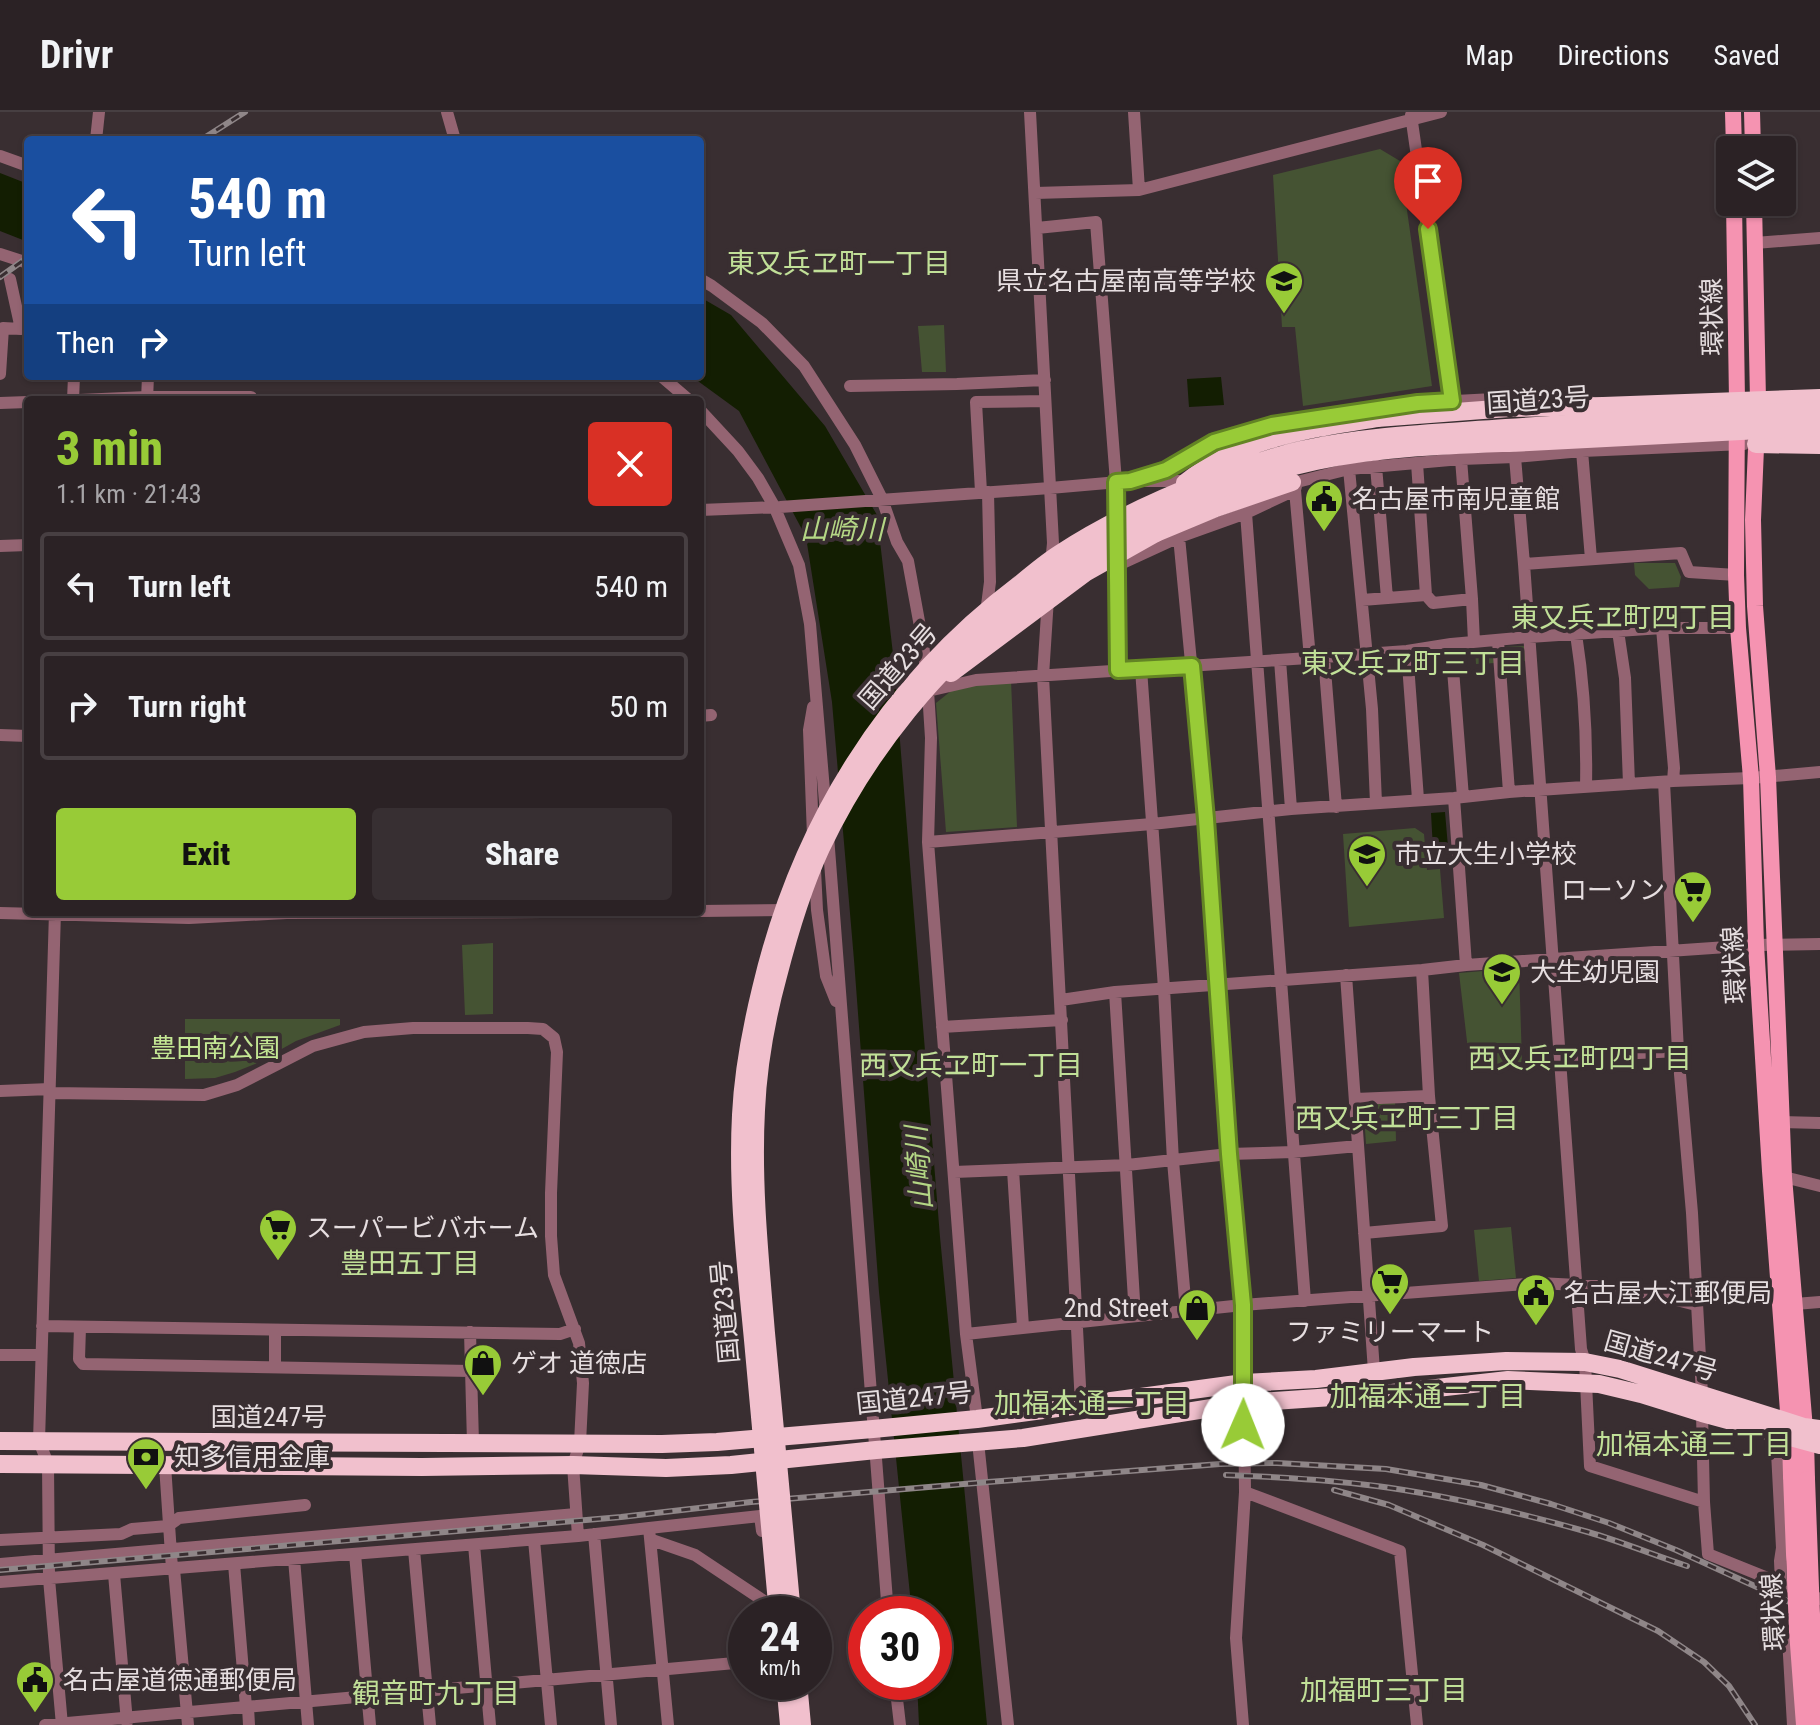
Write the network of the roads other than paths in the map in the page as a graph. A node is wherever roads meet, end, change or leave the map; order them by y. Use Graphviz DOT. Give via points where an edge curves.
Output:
graph roads {
  1 [pos="99,112"];
  2 [pos="447,112"];
  3 [pos="1030,112"];
  4 [pos="1134,112"];
  5 [pos="1441,112"];
  6 [pos="1733,112"];
  7 [pos="1752,112"];
  8 [pos="1412,116"];
  9 [pos="96,136"];
  10 [pos="454,136"];
  11 [pos="1734,136"];
  12 [pos="1753,136"];
  13 [pos="0,156"];
  14 [pos="24,165"];
  15 [pos="1139,190"];
  16 [pos="1035,193"];
  17 [pos="1734,216"];
  18 [pos="1754,216"];
  19 [pos="1037,228"];
  20 [pos="1820,238"];
  21 [pos="1755,243"];
  22 [pos="0,254"];
  23 [pos="24,262"];
  24 [pos="10,279"];
  25 [pos="704,281"];
  26 [pos="0,374"];
  27 [pos="666,380"];
  28 [pos="1045,380"];
  29 [pos="850,386"];
  30 [pos="684,396"];
  31 [pos="1820,398"];
  32 [pos="1737,400"];
  33 [pos="1758,400"];
  34 [pos="1045,401"];
  35 [pos="1452,401"];
  36 [pos="24,402"];
  37 [pos="0,403"];
  38 [pos="1603,406"];
  39 [pos="1820,411"];
  40 [pos="704,414"];
  41 [pos="1820,427"];
  42 [pos="1746,444"];
  43 [pos="1820,445"];
  44 [pos="1582,451"];
  45 [pos="1515,457"];
  46 [pos="1461,459"];
  47 [pos="1417,463"];
  48 [pos="1376,466"];
  49 [pos="1349,469"];
  50 [pos="1130,481"];
  51 [pos="1116,482"];
  52 [pos="1295,485"];
  53 [pos="1050,488"];
  54 [pos="984,492"];
  55 [pos="1170,494"];
  56 [pos="879,499"];
  57 [pos="777,506"];
  58 [pos="704,510"];
  59 [pos="1246,513"];
  60 [pos="1179,537"];
  61 [pos="24,545"];
  62 [pos="0,546"];
  63 [pos="1591,559"];
  64 [pos="1524,564"];
  65 [pos="1116,566"];
  66 [pos="1736,575"];
  67 [pos="1426,595"];
  68 [pos="1387,598"];
  69 [pos="1472,599"];
  70 [pos="1362,600"];
  71 [pos="1662,628"];
  72 [pos="1738,628"];
  73 [pos="1618,631"];
  74 [pos="1576,634"];
  75 [pos="1529,637"];
  76 [pos="1498,641"];
  77 [pos="1474,642"];
  78 [pos="1451,644"];
  79 [pos="1407,651"];
  80 [pos="1368,652"];
  81 [pos="1324,657"];
  82 [pos="1310,658"];
  83 [pos="1280,660"];
  84 [pos="1257,661"];
  85 [pos="1192,666"];
  86 [pos="1141,669"];
  87 [pos="1118,670"];
  88 [pos="1043,676"];
  89 [pos="976,680"];
  90 [pos="816,688"];
  91 [pos="926,691"];
  92 [pos="0,735"];
  93 [pos="24,736"];
  94 [pos="1820,772"];
  95 [pos="1768,777"];
  96 [pos="1751,778"];
  97 [pos="1668,782"];
  98 [pos="1629,784"];
  99 [pos="1586,787"];
  100 [pos="1539,791"];
  101 [pos="1509,792"];
  102 [pos="1458,797"];
  103 [pos="1418,799"];
  104 [pos="1376,803"];
  105 [pos="1336,807"];
  106 [pos="1291,809"];
  107 [pos="1268,811"];
  108 [pos="1206,819"];
  109 [pos="1152,824"];
  110 [pos="1051,832"];
  111 [pos="928,842"];
  112 [pos="817,910"];
  113 [pos="704,911"];
  114 [pos="0,913"];
  115 [pos="24,913"];
  116 [pos="55,916"];
  117 [pos="1820,944"];
  118 [pos="1756,945"];
  119 [pos="1773,946"];
  120 [pos="1674,951"];
  121 [pos="1552,960"];
  122 [pos="1466,965"];
  123 [pos="1422,970"];
  124 [pos="1346,975"];
  125 [pos="1280,980"];
  126 [pos="1218,984"];
  127 [pos="1164,988"];
  128 [pos="1115,992"];
  129 [pos="1061,1000"];
  130 [pos="841,1016"];
  131 [pos="1062,1020"];
  132 [pos="942,1027"];
  133 [pos="1678,1051"];
  134 [pos="1560,1057"];
  135 [pos="0,1091"];
  136 [pos="50,1091"];
  137 [pos="1429,1096"];
  138 [pos="1355,1099"];
  139 [pos="1781,1122"];
  140 [pos="1820,1123"];
  141 [pos="1358,1146"];
  142 [pos="1293,1152"];
  143 [pos="1229,1154"];
  144 [pos="1173,1161"];
  145 [pos="1127,1165"];
  146 [pos="1069,1167"];
  147 [pos="1013,1170"];
  148 [pos="954,1172"];
  149 [pos="1784,1177"];
  150 [pos="1820,1186"];
  151 [pos="1364,1233"];
  152 [pos="1577,1285"];
  153 [pos="1370,1295"];
  154 [pos="1305,1301"];
  155 [pos="1820,1302"];
  156 [pos="1795,1304"];
  157 [pos="1243,1305"];
  158 [pos="1696,1305"];
  159 [pos="1186,1311"];
  160 [pos="1135,1316"];
  161 [pos="1078,1322"];
  162 [pos="42,1326"];
  163 [pos="80,1327"];
  164 [pos="1023,1327"];
  165 [pos="575,1329"];
  166 [pos="275,1330"];
  167 [pos="470,1332"];
  168 [pos="966,1334"];
  169 [pos="0,1355"];
  170 [pos="41,1355"];
  171 [pos="1585,1362"];
  172 [pos="275,1367"];
  173 [pos="471,1371"];
  174 [pos="1374,1371"];
  175 [pos="1244,1383"];
  176 [pos="1585,1383"];
  177 [pos="1702,1394"];
  178 [pos="1243,1403"];
  179 [pos="1081,1405"];
  180 [pos="1702,1413"];
  181 [pos="973,1419"];
  182 [pos="878,1429"];
  183 [pos="1801,1434"];
  184 [pos="0,1441"];
  185 [pos="39,1441"];
  186 [pos="974,1442"];
  187 [pos="473,1443"];
  188 [pos="580,1443"];
  189 [pos="882,1450"];
  190 [pos="0,1464"];
  191 [pos="48,1464"];
  192 [pos="165,1465"];
  193 [pos="573,1465"];
  194 [pos="1799,1478"];
  195 [pos="1245,1492"];
  196 [pos="1704,1502"];
  197 [pos="305,1505"];
  198 [pos="576,1514"];
  199 [pos="168,1526"];
  200 [pos="594,1534"];
  201 [pos="650,1534"];
  202 [pos="48,1536"];
  203 [pos="578,1536"];
  204 [pos="0,1540"];
  205 [pos="534,1540"];
  206 [pos="474,1545"];
  207 [pos="170,1548"];
  208 [pos="414,1550"];
  209 [pos="355,1554"];
  210 [pos="49,1559"];
  211 [pos="294,1559"];
  212 [pos="0,1564"];
  213 [pos="234,1564"];
  214 [pos="173,1569"];
  215 [pos="114,1574"];
  216 [pos="49,1579"];
  217 [pos="0,1582"];
  218 [pos="1781,1583"];
  219 [pos="752,1596"];
  220 [pos="771,1596"];
  221 [pos="772,1596"];
  222 [pos="790,1596"];
  223 [pos="887,1596"];
  224 [pos="1820,1599"];
  225 [pos="1788,1638"];
  226 [pos="728,1664"];
  227 [pos="663,1670"];
  228 [pos="1820,1670"];
  229 [pos="1790,1672"];
  230 [pos="606,1675"];
  231 [pos="547,1680"];
  232 [pos="486,1685"];
  233 [pos="427,1691"];
  234 [pos="367,1696"];
  235 [pos="779,1700"];
  236 [pos="787,1700"];
  237 [pos="800,1700"];
  238 [pos="897,1700"];
  239 [pos="306,1702"];
  240 [pos="247,1707"];
  241 [pos="188,1718"];
  242 [pos="127,1721"];
  243 [pos="62,1724"];
  244 [pos="45,1725"];
  245 [pos="249,1725"];
  246 [pos="308,1725"];
  247 [pos="370,1725"];
  248 [pos="430,1725"];
  249 [pos="490,1725"];
  250 [pos="551,1725"];
  251 [pos="611,1725"];
  252 [pos="668,1725"];
  253 [pos="781,1725"];
  254 [pos="789,1725"];
  255 [pos="802,1725"];
  256 [pos="900,1725"];
  257 [pos="1008,1725"];
  258 [pos="1243,1725"];
  259 [pos="1417,1725"];
  260 [pos="1793,1725"];
  261 [pos="1804,1725"];
  262 [pos="1819,1725"];
  1 -- 9 [label="street"];
  2 -- 10 [label="street"];
  3 -- 16 [label="street"];
  4 -- 15 [label="street"];
  5 -- 8 [label="street"];
  6 -- 11 [label="main road"];
  7 -- 12 [label="main road"];
  8 -- 15 [label="street"];
  8 -- 35 [label="street"];
  13 -- 14 [label="street"];
  15 -- 16 [label="street"];
  16 -- 19 [label="street"];
  17 -- 32 [label="main road, 環状線"];
  18 -- 21 [label="main road, 環状線"];
  19 -- 28 [label="street"];
  19 -- 51 [label="street" via="1096,222"];
  20 -- 21 [label="street"];
  21 -- 33 [label="main road, 環状線"];
  22 -- 23 [label="street"];
  24 -- 26 [label="street" via="21,329 3,328"];
  25 -- 56 [label="street" via="762,323 804,366 855,445"];
  27 -- 30 [label="street"];
  28 -- 29 [label="street"];
  28 -- 34 [label="street"];
  31 -- 33 [label="highway"];
  32 -- 33 [label="highway"];
  32 -- 38 [label="highway"];
  32 -- 42 [label="main road, 環状線"];
  33 -- 42 [label="main road, 環状線"];
  34 -- 53 [label="street"];
  34 -- 54 [label="street" via="976,402"];
  35 -- 38 [label="street" via="1570,395"];
  35 -- 50 [label="street" via="1272,425 1214,442 1166,470"];
  36 -- 37 [label="street"];
  38 -- 55 [label="highway, bridge" via="1377,418 1288,434 1203,468"];
  39 -- 55 [label="highway, 国道23号, bridge" via="1373,439 1301,450"];
  40 -- 57 [label="street"];
  41 -- 91 [label="highway, 国道23号, bridge" via="1410,448 1317,461 1250,478 1145,520 1077,558 972,640"];
  42 -- 43 [label="highway"];
  42 -- 44 [label="street"];
  42 -- 66 [label="main road, 環状線"];
  42 -- 95 [label="main road, 環状線"];
  44 -- 45 [label="street"];
  44 -- 63 [label="street"];
  45 -- 46 [label="street"];
  45 -- 64 [label="street"];
  46 -- 47 [label="street"];
  46 -- 69 [label="street"];
  47 -- 48 [label="street"];
  47 -- 67 [label="street"];
  48 -- 49 [label="street"];
  48 -- 68 [label="street"];
  49 -- 52 [label="street"];
  49 -- 70 [label="street"];
  50 -- 51 [label="street"];
  50 -- 52 [label="street"];
  51 -- 53 [label="street"];
  51 -- 65 [label="street"];
  52 -- 59 [label="street"];
  52 -- 82 [label="street"];
  52 -- 91 [label="highway, bridge" via="1216,508 1156,533 1085,573"];
  53 -- 54 [label="street"];
  53 -- 88 [label="street" via="1052,555"];
  54 -- 56 [label="street"];
  54 -- 89 [label="street" via="990,582"];
  55 -- 221 [label="highway, 国道23号, bridge" via="1058,555 952,641 862,750 831,801 788,896 755,1012 740,1153"];
  56 -- 57 [label="street"];
  56 -- 91 [label="street" via="908,561"];
  57 -- 58 [label="street"];
  57 -- 90 [label="street" via="799,565"];
  59 -- 60 [label="street"];
  59 -- 84 [label="street"];
  60 -- 65 [label="street"];
  60 -- 85 [label="street"];
  61 -- 62 [label="street"];
  63 -- 64 [label="street"];
  63 -- 66 [label="street" via="1681,553 1689,572"];
  64 -- 75 [label="street"];
  65 -- 87 [label="street"];
  66 -- 72 [label="main road, 環状線"];
  67 -- 68 [label="street"];
  67 -- 69 [label="street" via="1433,603"];
  68 -- 70 [label="street"];
  69 -- 77 [label="street"];
  70 -- 80 [label="street"];
  71 -- 72 [label="street"];
  71 -- 73 [label="street"];
  71 -- 97 [label="street" via="1674,768"];
  72 -- 96 [label="main road, 環状線"];
  73 -- 74 [label="street"];
  73 -- 98 [label="street"];
  74 -- 75 [label="street"];
  74 -- 99 [label="street"];
  75 -- 76 [label="street"];
  75 -- 100 [label="street"];
  76 -- 77 [label="street"];
  76 -- 101 [label="street"];
  77 -- 78 [label="street"];
  78 -- 79 [label="street"];
  78 -- 102 [label="street"];
  79 -- 80 [label="street"];
  79 -- 103 [label="street"];
  80 -- 81 [label="street"];
  80 -- 104 [label="street"];
  81 -- 82 [label="street"];
  81 -- 105 [label="street"];
  82 -- 83 [label="street"];
  83 -- 84 [label="street"];
  83 -- 106 [label="street"];
  84 -- 85 [label="street"];
  84 -- 107 [label="street"];
  85 -- 86 [label="street"];
  85 -- 108 [label="street"];
  86 -- 87 [label="street"];
  86 -- 109 [label="street"];
  87 -- 88 [label="street"];
  88 -- 89 [label="street"];
  88 -- 110 [label="street"];
  89 -- 91 [label="street"];
  90 -- 112 [label="street" via="809,730"];
  90 -- 130 [label="street"];
  91 -- 111 [label="street" via="931,724"];
  91 -- 222 [label="highway, 国道23号, bridge" via="870,761 819,852 785,949 763,1044 755,1167"];
  92 -- 93 [label="street"];
  94 -- 95 [label="street"];
  95 -- 96 [label="street"];
  95 -- 119 [label="main road, 環状線"];
  96 -- 97 [label="street"];
  96 -- 118 [label="main road, 環状線"];
  97 -- 98 [label="street"];
  97 -- 120 [label="street"];
  98 -- 99 [label="street"];
  99 -- 100 [label="street"];
  100 -- 101 [label="street"];
  100 -- 121 [label="street"];
  101 -- 102 [label="street"];
  102 -- 103 [label="street"];
  102 -- 122 [label="street"];
  103 -- 104 [label="street"];
  104 -- 105 [label="street"];
  105 -- 106 [label="street"];
  106 -- 107 [label="street"];
  107 -- 108 [label="street"];
  107 -- 125 [label="street"];
  108 -- 109 [label="street"];
  108 -- 126 [label="street"];
  109 -- 110 [label="street"];
  109 -- 127 [label="street"];
  110 -- 111 [label="street"];
  110 -- 129 [label="street"];
  111 -- 132 [label="street"];
  112 -- 113 [label="street"];
  112 -- 130 [label="street" via="826,976"];
  114 -- 115 [label="street"];
  116 -- 136 [label="street"];
  117 -- 119 [label="street"];
  118 -- 119 [label="street"];
  118 -- 120 [label="street"];
  118 -- 183 [label="main road, 環状線"];
  119 -- 139 [label="main road, 環状線"];
  120 -- 121 [label="street"];
  120 -- 133 [label="street"];
  121 -- 122 [label="street"];
  121 -- 134 [label="street"];
  122 -- 123 [label="street"];
  123 -- 124 [label="street"];
  123 -- 137 [label="street"];
  124 -- 125 [label="street"];
  124 -- 138 [label="street"];
  125 -- 126 [label="street"];
  125 -- 142 [label="street"];
  126 -- 127 [label="street"];
  126 -- 143 [label="street"];
  127 -- 128 [label="street"];
  127 -- 144 [label="street"];
  128 -- 129 [label="street"];
  128 -- 145 [label="street"];
  129 -- 131 [label="street"];
  130 -- 182 [label="street"];
  131 -- 132 [label="street"];
  131 -- 146 [label="street"];
  132 -- 148 [label="street"];
  133 -- 134 [label="street"];
  133 -- 158 [label="street"];
  134 -- 152 [label="street"];
  135 -- 136 [label="street"];
  136 -- 162 [label="street"];
  136 -- 165 [label="street" via="204,1095 237,1085 313,1046 364,1032 543,1029 554,1038 557,1052 551,1193 554,1275"];
  137 -- 138 [label="street"];
  137 -- 151 [label="street" via="1442,1226"];
  138 -- 141 [label="street"];
  139 -- 140 [label="street"];
  139 -- 149 [label="main road, 環状線"];
  141 -- 142 [label="street"];
  141 -- 151 [label="street"];
  142 -- 143 [label="street"];
  142 -- 154 [label="street"];
  143 -- 144 [label="street"];
  143 -- 157 [label="street"];
  144 -- 145 [label="street"];
  144 -- 159 [label="street"];
  145 -- 146 [label="street"];
  145 -- 160 [label="street"];
  146 -- 147 [label="street"];
  146 -- 161 [label="street"];
  147 -- 148 [label="street"];
  147 -- 164 [label="street"];
  148 -- 168 [label="street"];
  149 -- 150 [label="street"];
  149 -- 156 [label="main road, 環状線"];
  151 -- 153 [label="street"];
  152 -- 153 [label="street"];
  152 -- 158 [label="street"];
  152 -- 171 [label="street"];
  153 -- 154 [label="street"];
  153 -- 174 [label="street"];
  154 -- 157 [label="street"];
  155 -- 156 [label="street"];
  156 -- 183 [label="main road, 環状線"];
  157 -- 159 [label="street"];
  157 -- 175 [label="street"];
  158 -- 177 [label="street"];
  159 -- 160 [label="street"];
  160 -- 161 [label="street"];
  161 -- 164 [label="street"];
  161 -- 179 [label="street"];
  162 -- 163 [label="street"];
  162 -- 170 [label="street"];
  163 -- 166 [label="street"];
  163 -- 172 [label="street" via="83,1364"];
  164 -- 168 [label="street"];
  165 -- 167 [label="street" via="560,1334"];
  165 -- 188 [label="street" via="583,1383"];
  166 -- 167 [label="street"];
  166 -- 172 [label="street"];
  167 -- 173 [label="street"];
  168 -- 181 [label="street"];
  169 -- 170 [label="street"];
  170 -- 185 [label="street"];
  171 -- 174 [label="highway, 国道247号" via="1506,1361"];
  171 -- 176 [label="street"];
  171 -- 177 [label="highway, 国道247号"];
  172 -- 173 [label="street"];
  173 -- 187 [label="street"];
  174 -- 175 [label="highway, 国道247号"];
  175 -- 178 [label="street"];
  175 -- 179 [label="highway, 国道247号"];
  176 -- 178 [label="highway, 国道247号" via="1508,1380"];
  176 -- 180 [label="highway, 国道247号"];
  176 -- 196 [label="street" via="1590,1466"];
  177 -- 183 [label="highway, 国道247号"];
  178 -- 186 [label="highway, 国道247号"];
  178 -- 195 [label="street"];
  179 -- 181 [label="highway, 国道247号"];
  180 -- 183 [label="highway, 国道247号"];
  180 -- 196 [label="street"];
  181 -- 182 [label="highway, 国道247号"];
  182 -- 188 [label="highway, 国道247号" via="717,1442"];
  182 -- 189 [label="street"];
  183 -- 194 [label="main road, 環状線"];
  183 -- 218 [label="street"];
  184 -- 185 [label="highway, 国道247号"];
  185 -- 187 [label="highway, 国道247号"];
  185 -- 191 [label="street"];
  186 -- 189 [label="highway, 国道247号"];
  186 -- 257 [label="street"];
  187 -- 188 [label="highway, 国道247号"];
  188 -- 193 [label="street"];
  189 -- 193 [label="highway, 国道247号" via="692,1467"];
  189 -- 223 [label="street"];
  190 -- 191 [label="highway, 国道247号"];
  191 -- 192 [label="highway, 国道247号"];
  191 -- 202 [label="street"];
  192 -- 193 [label="highway, 国道247号"];
  192 -- 199 [label="street"];
  193 -- 198 [label="street"];
  194 -- 261 [label="main road, 環状線, bridge" via="1797,1631"];
  194 -- 262 [label="main road, 環状線, bridge"];
  195 -- 258 [label="street" via="1236,1638"];
  195 -- 259 [label="street" via="1400,1551"];
  196 -- 218 [label="street" via="1708,1554"];
  197 -- 199 [label="street" via="179,1518"];
  198 -- 203 [label="street"];
  198 -- 207 [label="street"];
  199 -- 202 [label="street" via="121,1534"];
  199 -- 207 [label="street"];
  200 -- 201 [label="street"];
  200 -- 203 [label="street"];
  200 -- 230 [label="street"];
  201 -- 219 [label="street" via="695,1555"];
  201 -- 220 [label="street" via="760,1516"];
  201 -- 227 [label="street"];
  202 -- 204 [label="street"];
  202 -- 210 [label="street"];
  203 -- 205 [label="street"];
  205 -- 206 [label="street"];
  205 -- 231 [label="street"];
  206 -- 208 [label="street"];
  206 -- 232 [label="street"];
  207 -- 210 [label="street"];
  207 -- 214 [label="street"];
  208 -- 209 [label="street"];
  208 -- 233 [label="street"];
  209 -- 211 [label="street"];
  209 -- 234 [label="street"];
  210 -- 212 [label="street"];
  210 -- 216 [label="street"];
  211 -- 213 [label="street"];
  211 -- 239 [label="street"];
  213 -- 214 [label="street"];
  213 -- 240 [label="street"];
  214 -- 215 [label="street"];
  214 -- 241 [label="street"];
  215 -- 216 [label="street"];
  215 -- 242 [label="street"];
  216 -- 217 [label="street"];
  216 -- 243 [label="street"];
  218 -- 224 [label="street"];
  225 -- 229 [label="street"];
  226 -- 227 [label="street"];
  227 -- 230 [label="street"];
  227 -- 252 [label="street"];
  228 -- 229 [label="street"];
  229 -- 260 [label="street"];
  230 -- 231 [label="street"];
  230 -- 251 [label="street"];
  231 -- 232 [label="street"];
  231 -- 250 [label="street"];
  232 -- 233 [label="street"];
  232 -- 249 [label="street"];
  233 -- 234 [label="street"];
  233 -- 248 [label="street"];
  234 -- 239 [label="street"];
  234 -- 247 [label="street"];
  235 -- 253 [label="street"];
  236 -- 254 [label="highway"];
  237 -- 255 [label="highway"];
  238 -- 256 [label="street"];
  239 -- 240 [label="street"];
  239 -- 246 [label="street"];
  240 -- 241 [label="street"];
  240 -- 245 [label="street"];
  241 -- 242 [label="street"];
  242 -- 243 [label="street"];
  243 -- 244 [label="street"];
}
